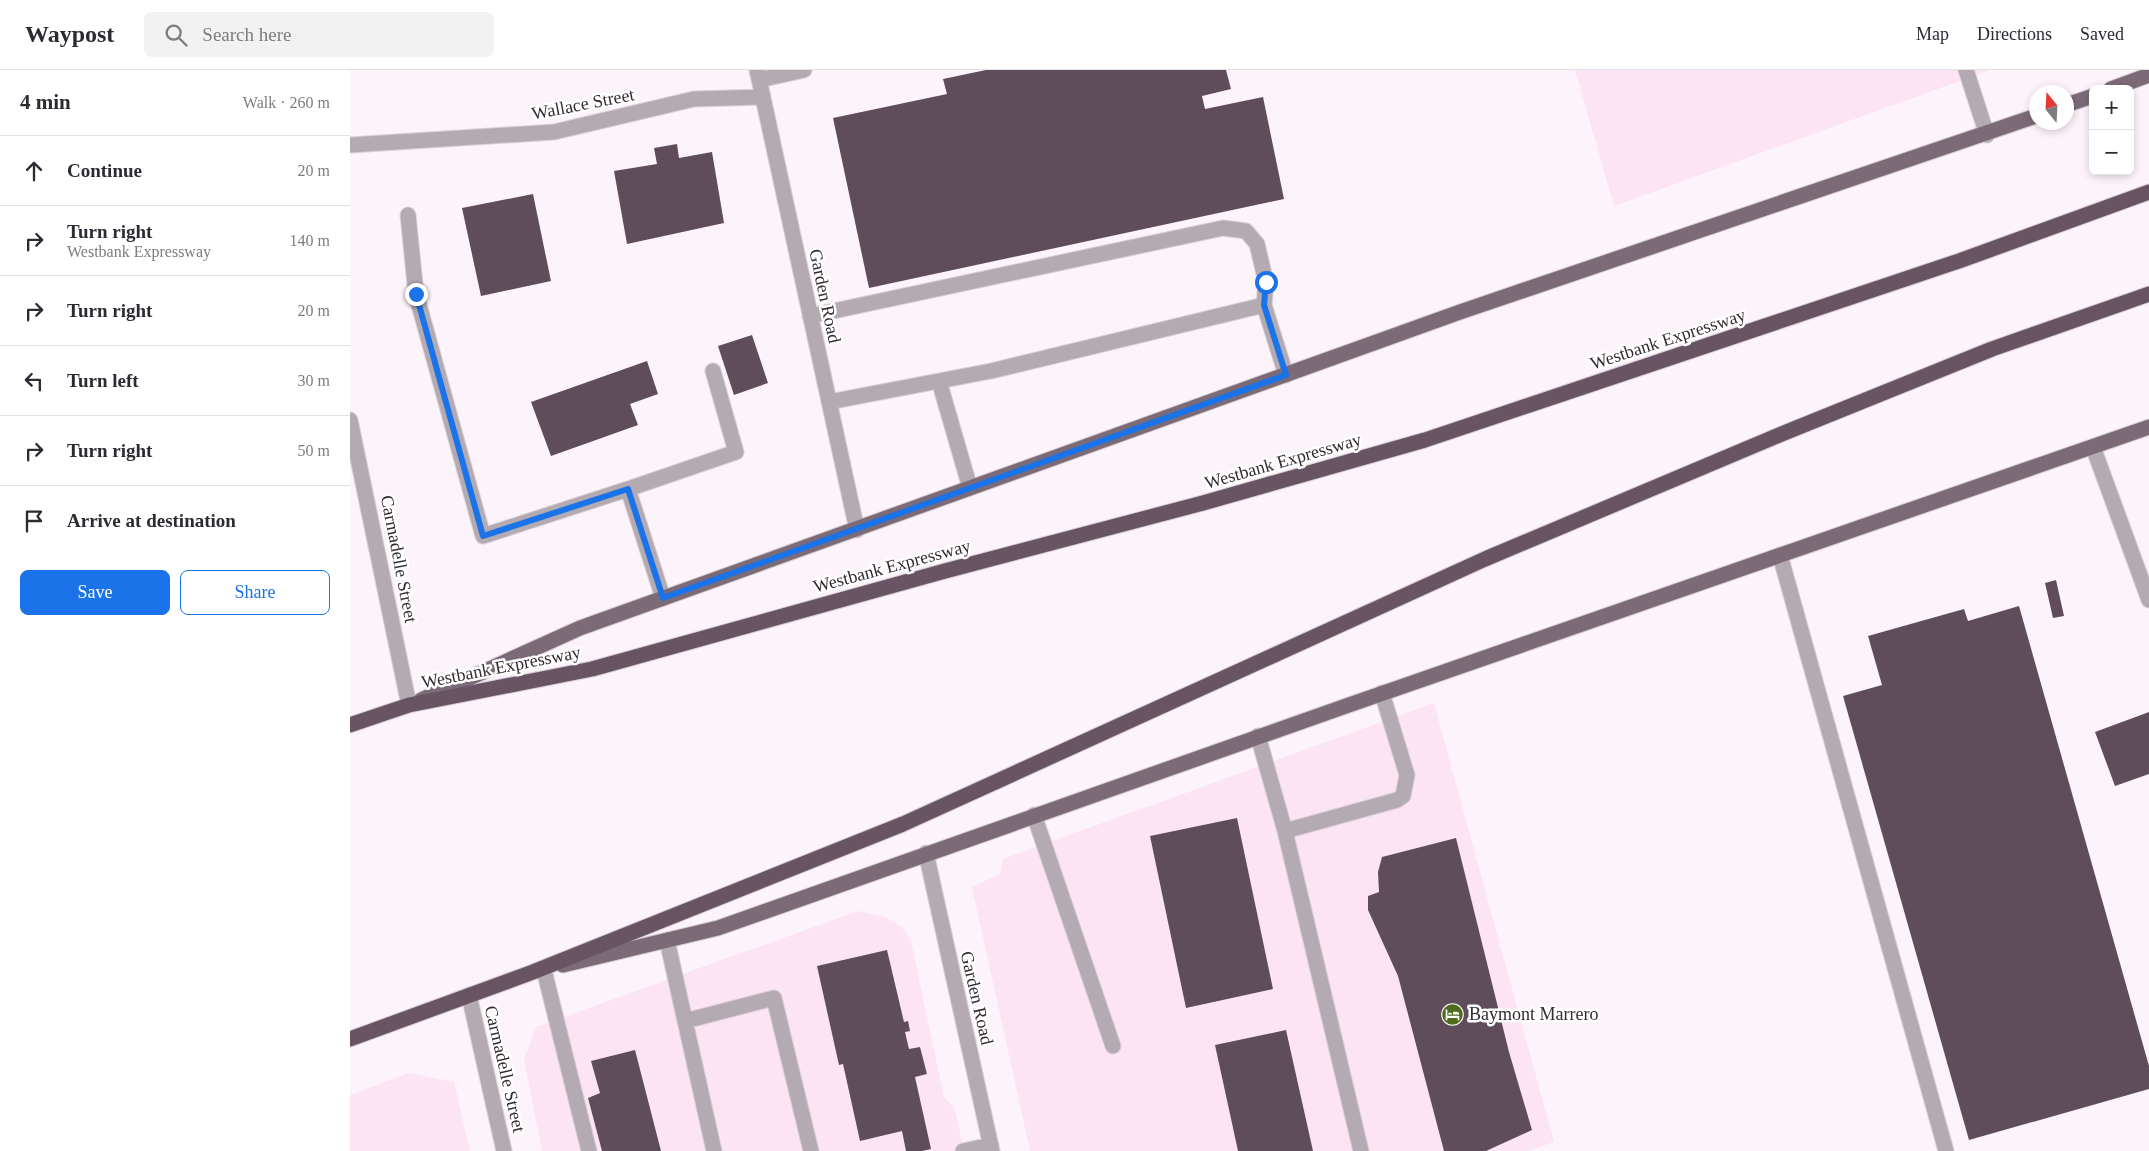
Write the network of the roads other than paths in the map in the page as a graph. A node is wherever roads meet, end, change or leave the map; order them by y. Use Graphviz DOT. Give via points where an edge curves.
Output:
graph roads {
  1 [pos="804,70"];
  2 [pos="1966,70"];
  3 [pos="758,75"];
  4 [pos="2149,75"];
  5 [pos="2122,85"];
  6 [pos="763,97"];
  7 [pos="2089,97"];
  8 [pos="2074,102"];
  9 [pos="2029,119"];
  10 [pos="1987,135"];
  11 [pos="350,145"];
  12 [pos="2149,192"];
  13 [pos="408,215"];
  14 [pos="2149,294"];
  15 [pos="1264,305"];
  16 [pos="810,316"];
  17 [pos="713,370"];
  18 [pos="1286,375"];
  19 [pos="939,381"];
  20 [pos="829,402"];
  21 [pos="350,420"];
  22 [pos="2149,427"];
  23 [pos="2092,446"];
  24 [pos="970,488"];
  25 [pos="628,489"];
  26 [pos="856,530"];
  27 [pos="1780,555"];
  28 [pos="663,598"];
  29 [pos="2149,600"];
  30 [pos="1382,694"];
  31 [pos="409,705"];
  32 [pos="350,725"];
  33 [pos="1258,736"];
  34 [pos="1034,815"];
  35 [pos="1285,831"];
  36 [pos="926,853"];
  37 [pos="666,940"];
  38 [pos="539,971"];
  39 [pos="469,995"];
  40 [pos="685,1021"];
  41 [pos="350,1040"];
  42 [pos="1113,1046"];
  43 [pos="991,1148"];
  44 [pos="504,1151"];
  45 [pos="589,1151"];
  46 [pos="714,1151"];
  47 [pos="811,1151"];
  48 [pos="963,1151"];
  49 [pos="1361,1151"];
  50 [pos="1946,1151"];
  1 -- 3 [label="street"];
  2 -- 10 [label="street"];
  3 -- 6 [label="street, Garden Road"];
  4 -- 5 [label="main road"];
  6 -- 11 [label="street, Wallace Street" via="694,99 554,132"];
  6 -- 16 [label="street, Garden Road"];
  7 -- 8 [label="main road"];
  9 -- 10 [label="main road, Westbank Expressway"];
  10 -- 18 [label="main road, Westbank Expressway" via="1460,312"];
  12 -- 31 [label="highway, Westbank Expressway" via="1959,261 1425,440 592,669"];
  13 -- 25 [label="street" via="416,294 483,536"];
  14 -- 38 [label="highway" via="1992,349 1784,433 1485,559 903,824 767,876"];
  15 -- 16 [label="street" via="1266,282 1258,244 1246,231 1223,228"];
  15 -- 18 [label="street"];
  15 -- 19 [label="street"];
  16 -- 20 [label="street, Garden Road"];
  17 -- 25 [label="street" via="736,452"];
  18 -- 24 [label="main road, Westbank Expressway"];
  19 -- 20 [label="street"];
  19 -- 24 [label="street"];
  20 -- 26 [label="street, Garden Road"];
  21 -- 31 [label="street, Carmadelle Street"];
  22 -- 23 [label="main road"];
  23 -- 27 [label="main road"];
  23 -- 29 [label="street"];
  24 -- 26 [label="main road, Westbank Expressway"];
  25 -- 28 [label="street"];
  26 -- 28 [label="main road, Westbank Expressway"];
  27 -- 30 [label="main road"];
  27 -- 50 [label="street"];
  28 -- 31 [label="main road, Westbank Expressway" via="580,628"];
  30 -- 33 [label="main road"];
  30 -- 35 [label="street" via="1407,775 1403,796"];
  31 -- 32 [label="highway, Westbank Expressway"];
  33 -- 34 [label="main road"];
  33 -- 35 [label="street"];
  34 -- 36 [label="main road"];
  34 -- 42 [label="street"];
  35 -- 49 [label="street"];
  36 -- 37 [label="main road" via="718,928"];
  36 -- 43 [label="street, Garden Road"];
  37 -- 38 [label="main road"];
  37 -- 40 [label="street"];
  38 -- 39 [label="highway"];
  38 -- 45 [label="street"];
  39 -- 41 [label="highway"];
  39 -- 44 [label="street, Carmadelle Street"];
  40 -- 46 [label="street"];
  40 -- 47 [label="street" via="774,998"];
  43 -- 48 [label="street"];
}
